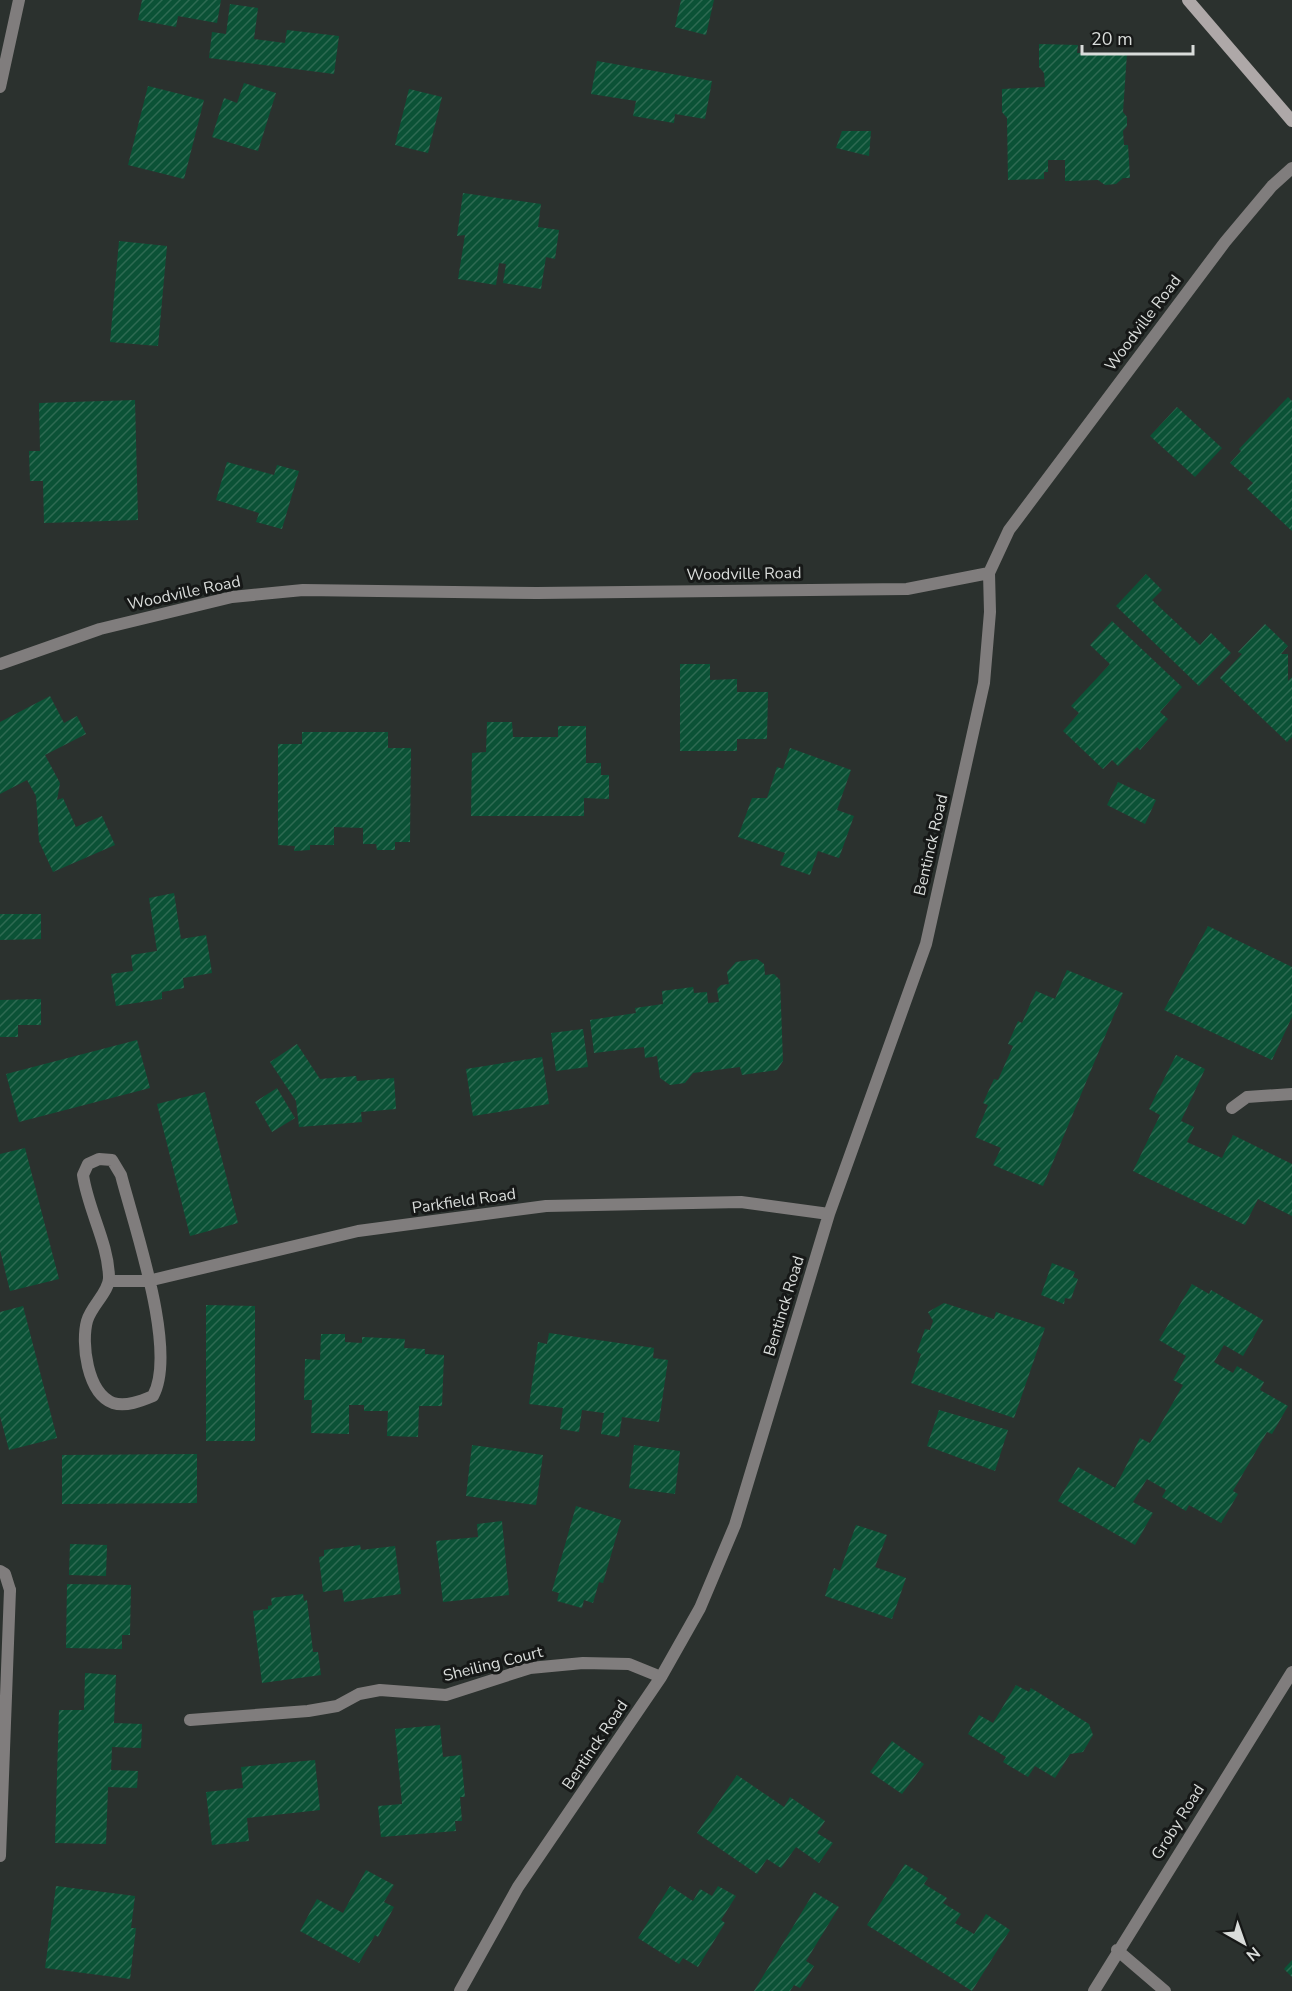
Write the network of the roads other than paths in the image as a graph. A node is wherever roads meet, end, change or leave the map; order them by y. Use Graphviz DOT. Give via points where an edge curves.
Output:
graph roads {
  1 [pos="19,0"];
  2 [pos="1188,0"];
  3 [pos="5,41"];
  4 [pos="0,87"];
  5 [pos="1292,122"];
  6 [pos="1292,168"];
  7 [pos="990,573"];
  8 [pos="0,664"];
  9 [pos="1292,1094"];
  10 [pos="1232,1108"];
  11 [pos="829,1214"];
  12 [pos="110,1281"];
  13 [pos="148,1281"];
  14 [pos="0,1571"];
  15 [pos="1292,1671"];
  16 [pos="661,1677"];
  17 [pos="190,1720"];
  18 [pos="0,1856"];
  19 [pos="1117,1950"];
  20 [pos="460,1991"];
  21 [pos="1094,1991"];
  22 [pos="1165,1991"];
  1 -- 3 [label="street"];
  2 -- 5 [label="street"];
  3 -- 4 [label="street"];
  6 -- 7 [label="street, Woodville Road" via="1225,242 1009,530"];
  7 -- 8 [label="street, Woodville Road" via="907,589 537,593 303,590 232,597 100,629"];
  7 -- 11 [label="street, Bentinck Road" via="984,683 926,944"];
  9 -- 10 [label="street" via="1247,1097"];
  11 -- 13 [label="street, Parkfield Road" via="741,1202 546,1206 358,1232"];
  11 -- 16 [label="street, Bentinck Road" via="735,1525 700,1608"];
  12 -- 13 [label="street, Parkfield Road"];
  12 -- 13 [label="street" via="83,1175 88,1164 99,1159 112,1160 121,1175"];
  12 -- 13 [label="street" via="86,1323 87,1355 102,1395 126,1404 153,1396 159,1385 158,1320"];
  14 -- 18 [label="street" via="5,1574 10,1590"];
  15 -- 19 [label="street, Groby Road"];
  16 -- 17 [label="street, Sheiling Court" via="629,1664 584,1663 530,1668 446,1695 380,1690 359,1694 337,1706 308,1711"];
  16 -- 20 [label="street, Bentinck Road" via="518,1887"];
  19 -- 21 [label="street, Groby Road"];
  19 -- 22 [label="street"];
}
